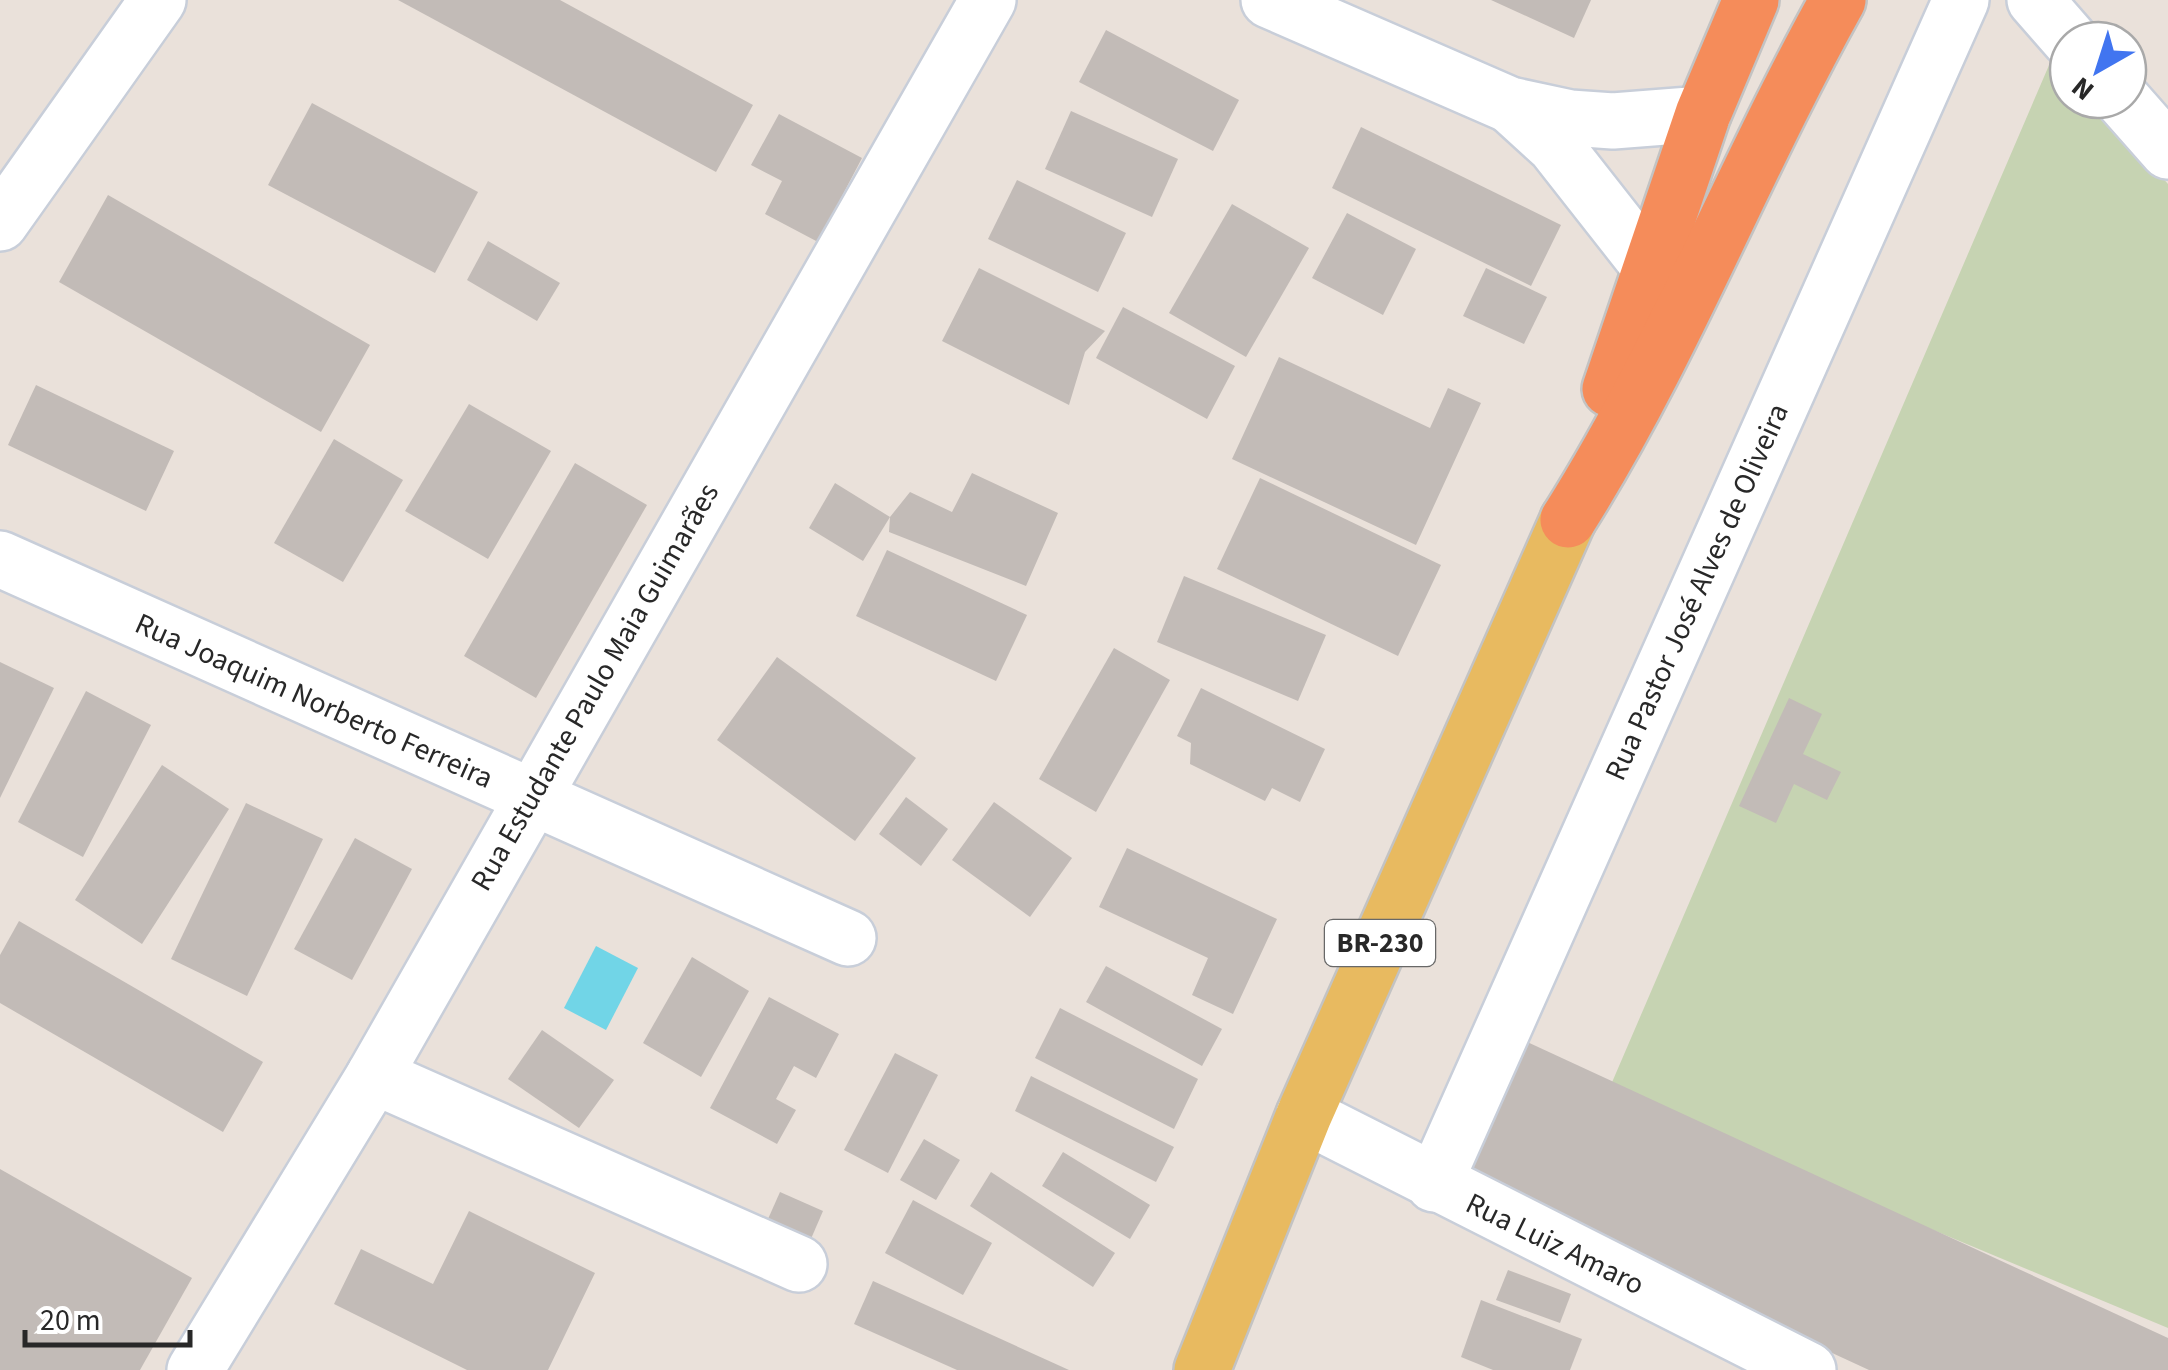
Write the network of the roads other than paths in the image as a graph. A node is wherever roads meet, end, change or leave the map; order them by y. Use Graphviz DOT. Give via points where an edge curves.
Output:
graph roads {
  1 [pos="158,0"];
  2 [pos="988,0"];
  3 [pos="1268,0"];
  4 [pos="1751,0"];
  5 [pos="1838,0"];
  6 [pos="1961,0"];
  7 [pos="2035,0"];
  8 [pos="2052,20"];
  9 [pos="1510,105"];
  10 [pos="1703,114"];
  11 [pos="2141,120"];
  12 [pos="2168,151"];
  13 [pos="0,224"];
  14 [pos="1650,266"];
  15 [pos="1568,520"];
  16 [pos="0,559"];
  17 [pos="531,799"];
  18 [pos="848,938"];
  19 [pos="374,1076"];
  20 [pos="1304,1115"];
  21 [pos="1434,1184"];
  22 [pos="799,1264"];
  23 [pos="195,1370"];
  24 [pos="1202,1370"];
  25 [pos="1808,1370"];
  1 -- 13 [label="street"];
  2 -- 17 [label="street, Rua Estudante Paulo Maia Guimarães"];
  3 -- 9 [label="street"];
  4 -- 10 [label="highway, BR-230"];
  5 -- 15 [label="highway, BR-230" via="1607,458"];
  6 -- 21 [label="street, Rua Pastor José Alves de Oliveira"];
  7 -- 8 [label="street"];
  9 -- 10 [label="street" via="1613,121"];
  9 -- 14 [label="street" via="1555,146"];
  10 -- 14 [label="highway, BR-230"];
  11 -- 12 [label="street"];
  14 -- 15 [label="highway, BR-230"];
  15 -- 20 [label="main road, BR-230"];
  16 -- 17 [label="street, Rua Joaquim Norberto Ferreira"];
  17 -- 18 [label="street, Rua Joaquim Norberto Ferreira"];
  17 -- 19 [label="street, Rua Estudante Paulo Maia Guimarães"];
  19 -- 22 [label="street"];
  19 -- 23 [label="street, Rua Estudante Paulo Maia Guimarães"];
  20 -- 21 [label="street, Rua Luiz Amaro"];
  20 -- 24 [label="main road, BR-230"];
  21 -- 25 [label="street, Rua Luiz Amaro"];
}
